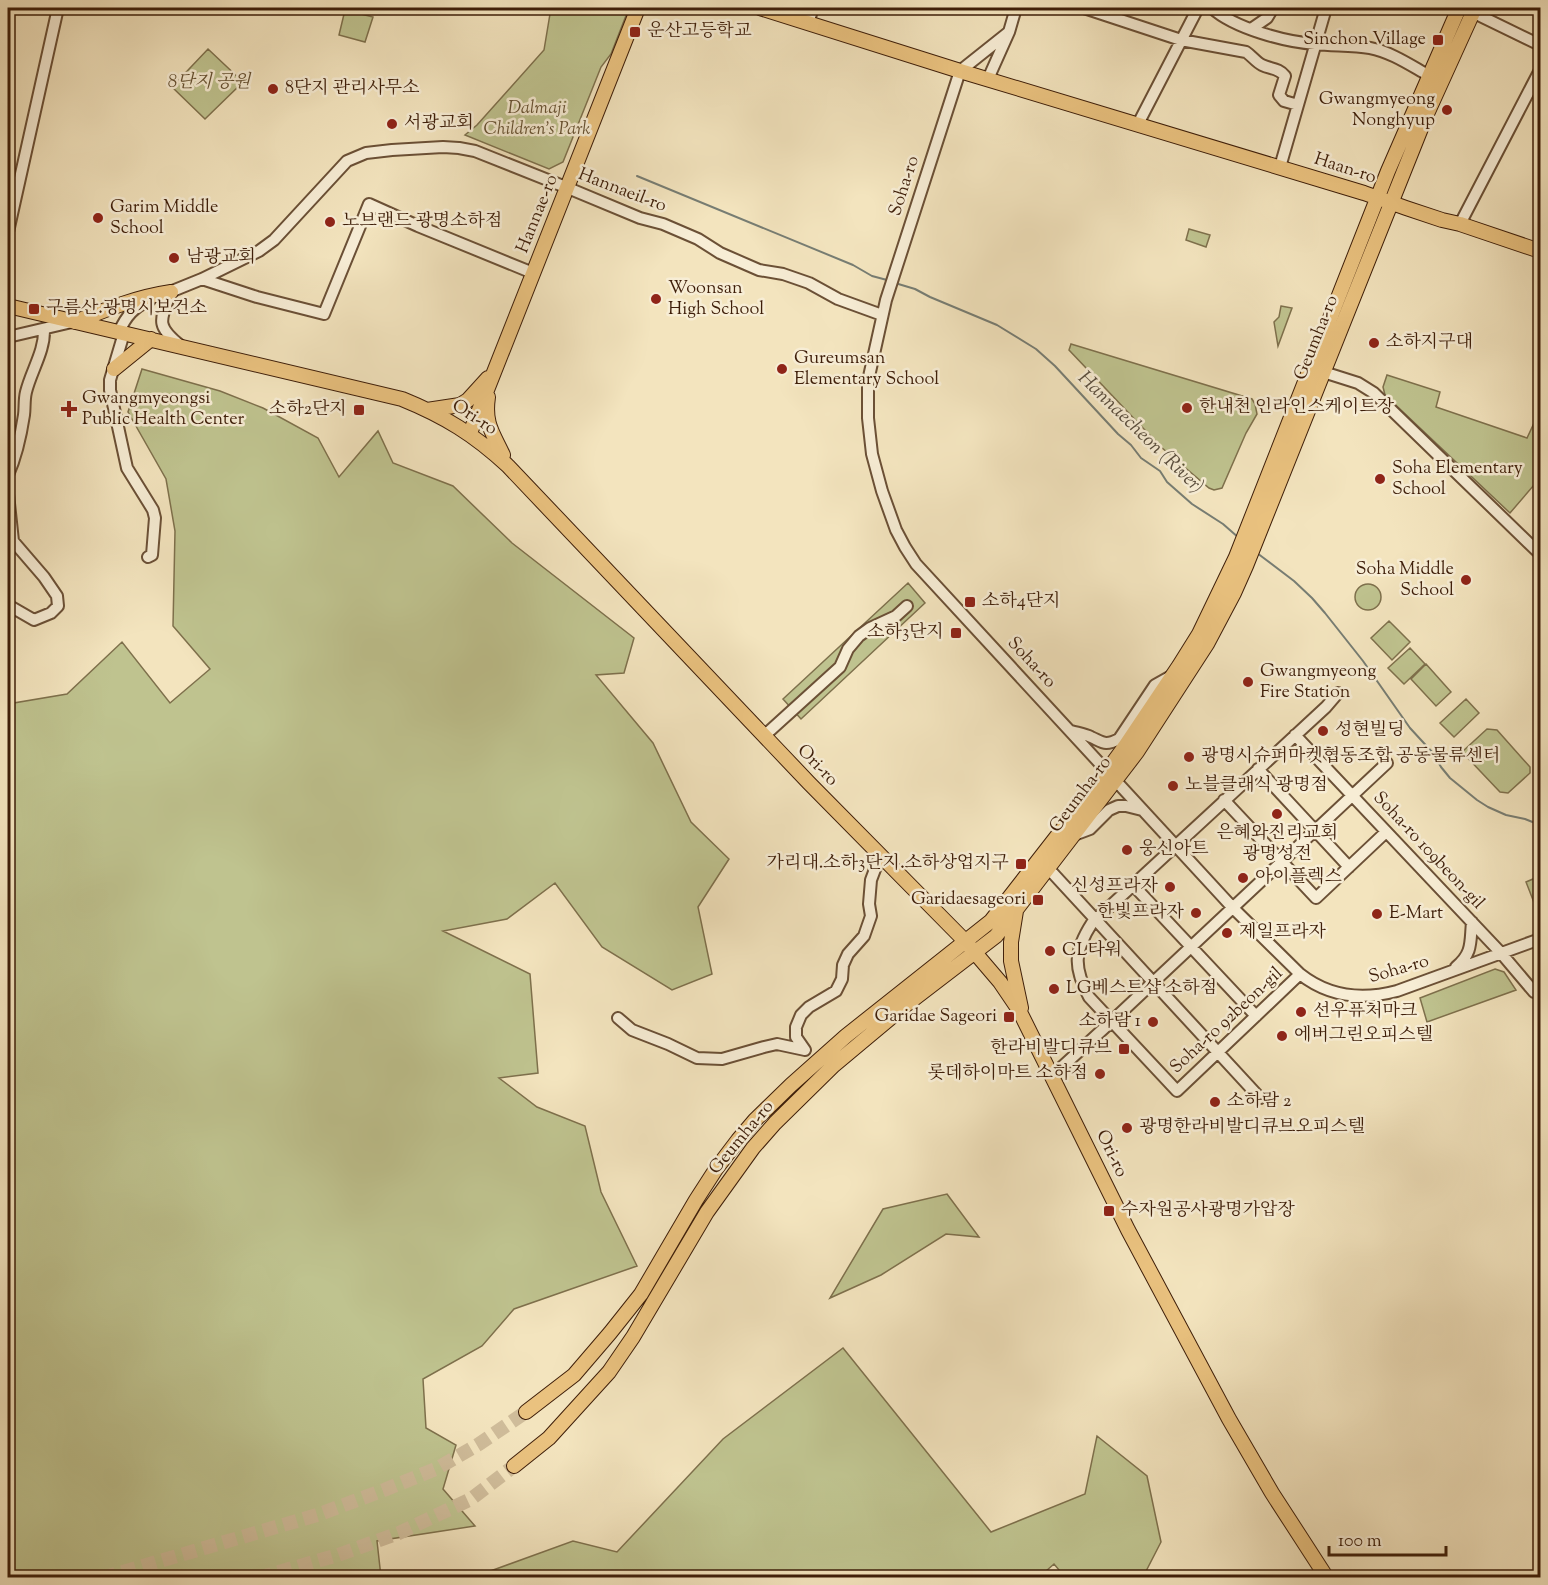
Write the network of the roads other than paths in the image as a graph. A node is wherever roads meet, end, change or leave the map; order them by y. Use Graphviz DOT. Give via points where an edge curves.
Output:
graph roads {
  1 [pos="58,8"];
  2 [pos="638,8"];
  3 [pos="760,8"];
  4 [pos="813,8"];
  5 [pos="1016,8"];
  6 [pos="1084,8"];
  7 [pos="1198,8"];
  8 [pos="1212,8"];
  9 [pos="1272,8"];
  10 [pos="1326,8"];
  11 [pos="1467,9"];
  12 [pos="808,23"];
  13 [pos="1251,28"];
  14 [pos="1008,32"];
  15 [pos="1181,40"];
  16 [pos="1315,44"];
  17 [pos="1540,45"];
  18 [pos="960,70"];
  19 [pos="1540,70"];
  20 [pos="1428,75"];
  21 [pos="988,79"];
  22 [pos="1298,105"];
  23 [pos="1138,124"];
  24 [pos="1280,167"];
  25 [pos="568,188"];
  26 [pos="1378,198"];
  27 [pos="1391,203"];
  28 [pos="1461,224"];
  29 [pos="8,232"];
  30 [pos="1540,251"];
  31 [pos="533,273"];
  32 [pos="202,279"];
  33 [pos="171,292"];
  34 [pos="8,306"];
  35 [pos="882,315"];
  36 [pos="75,322"];
  37 [pos="44,328"];
  38 [pos="122,332"];
  39 [pos="8,337"];
  40 [pos="151,339"];
  41 [pos="181,347"];
  42 [pos="114,369"];
  43 [pos="1317,370"];
  44 [pos="494,372"];
  45 [pos="427,410"];
  46 [pos="470,433"];
  47 [pos="508,465"];
  48 [pos="8,475"];
  49 [pos="8,494"];
  50 [pos="1540,554"];
  51 [pos="148,557"];
  52 [pos="1241,561"];
  53 [pos="8,605"];
  54 [pos="907,606"];
  55 [pos="1173,674"];
  56 [pos="1338,693"];
  57 [pos="1070,730"];
  58 [pos="1295,735"];
  59 [pos="764,736"];
  60 [pos="1387,763"];
  61 [pos="1258,769"];
  62 [pos="1111,776"];
  63 [pos="1352,796"];
  64 [pos="1224,800"];
  65 [pos="1143,810"];
  66 [pos="1315,830"];
  67 [pos="1386,832"];
  68 [pos="1074,835"];
  69 [pos="1175,846"];
  70 [pos="880,856"];
  71 [pos="1282,862"];
  72 [pos="1349,867"];
  73 [pos="1048,868"];
  74 [pos="1133,885"];
  75 [pos="1233,908"];
  76 [pos="1016,910"];
  77 [pos="1096,919"];
  78 [pos="1472,922"];
  79 [pos="1540,939"];
  80 [pos="965,941"];
  81 [pos="1191,947"];
  82 [pos="975,952"];
  83 [pos="1501,953"];
  84 [pos="1452,970"];
  85 [pos="1300,974"];
  86 [pos="1154,982"];
  87 [pos="1534,992"];
  88 [pos="1256,1016"];
  89 [pos="618,1018"];
  90 [pos="1023,1018"];
  91 [pos="1112,1021"];
  92 [pos="806,1050"];
  93 [pos="1218,1052"];
  94 [pos="822,1057"];
  95 [pos="1052,1076"];
  96 [pos="1260,1098"];
  97 [pos="526,1412"];
  98 [pos="514,1466"];
  99 [pos="1327,1578"];
  1 -- 29 [label="street"];
  2 -- 25 [label="main road, Hannae-ro"];
  3 -- 12 [label="main road, Haan-ro"];
  4 -- 12 [label="street"];
  5 -- 14 [label="street"];
  6 -- 15 [label="street"];
  7 -- 15 [label="street"];
  8 -- 13 [label="street"];
  9 -- 13 [label="street" via="1267,18"];
  10 -- 16 [label="street"];
  11 -- 17 [label="street"];
  11 -- 20 [label="main road, Geumha-ro"];
  11 -- 27 [label="main road, Geumha-ro"];
  12 -- 18 [label="main road, Haan-ro"];
  13 -- 16 [label="street"];
  14 -- 18 [label="street"];
  14 -- 21 [label="street"];
  15 -- 22 [label="street" via="1246,52 1259,64 1281,71 1285,76 1279,95"];
  15 -- 23 [label="street"];
  16 -- 20 [label="street" via="1379,50"];
  16 -- 22 [label="street"];
  18 -- 21 [label="main road, Haan-ro"];
  18 -- 35 [label="street, Soha-ro"];
  19 -- 28 [label="street"];
  20 -- 26 [label="main road, Geumha-ro"];
  21 -- 23 [label="main road, Haan-ro"];
  22 -- 24 [label="street"];
  23 -- 24 [label="main road, Haan-ro"];
  24 -- 26 [label="main road, Haan-ro"];
  25 -- 31 [label="main road, Hannae-ro"];
  25 -- 32 [label="street, Hannaeil-ro" via="459,148 366,153 347,162 274,240"];
  25 -- 35 [label="street, Hannaeil-ro" via="698,239 759,270 800,280"];
  26 -- 27 [label="main road, Haan-ro"];
  26 -- 43 [label="main road, Geumha-ro"];
  27 -- 28 [label="main road, Haan-ro"];
  27 -- 43 [label="main road, Geumha-ro"];
  28 -- 30 [label="main road, Haan-ro"];
  31 -- 32 [label="street" via="369,204 324,314"];
  31 -- 44 [label="main road, Hannae-ro"];
  32 -- 33 [label="street, Hannaeil-ro"];
  33 -- 36 [label="main road" via="148,295"];
  33 -- 38 [label="street, Hannaeil-ro" via="140,304 128,315"];
  33 -- 41 [label="street" via="162,319 166,333"];
  34 -- 36 [label="main road, Ori-ro"];
  35 -- 57 [label="street, Soha-ro" via="868,381 868,418 872,454 896,530 916,564"];
  36 -- 37 [label="street"];
  36 -- 38 [label="main road, Ori-ro"];
  37 -- 39 [label="street"];
  37 -- 48 [label="street"];
  38 -- 40 [label="main road, Ori-ro"];
  38 -- 42 [label="street, Hannaeil-ro"];
  40 -- 41 [label="main road, Ori-ro"];
  40 -- 42 [label="main road"];
  41 -- 45 [label="main road, Ori-ro" via="402,399"];
  42 -- 51 [label="street, Hannaeil-ro" via="110,390 127,468 155,518 152,555"];
  43 -- 50 [label="street" via="1358,383 1374,393"];
  43 -- 52 [label="main road, Geumha-ro"];
  44 -- 45 [label="main road" via="468,400"];
  44 -- 46 [label="main road, Hannae-ro"];
  44 -- 47 [label="main road" via="487,401 488,420"];
  45 -- 46 [label="main road, Ori-ro"];
  46 -- 47 [label="main road, Ori-ro"];
  47 -- 59 [label="main road, Ori-ro"];
  49 -- 53 [label="street" via="13,540 57,596 58,606 51,614 34,621"];
  52 -- 55 [label="main road, Geumha-ro"];
  52 -- 62 [label="main road, Geumha-ro" via="1234,593 1207,644 1137,752"];
  54 -- 59 [label="street" via="859,636 840,667"];
  55 -- 57 [label="street" via="1155,685 1119,739 1101,743"];
  55 -- 62 [label="main road, Geumha-ro"];
  56 -- 58 [label="street"];
  57 -- 62 [label="street, Soha-ro"];
  58 -- 61 [label="street"];
  58 -- 63 [label="street, Soha-ro 109beon-gil"];
  59 -- 70 [label="main road, Ori-ro"];
  60 -- 63 [label="street"];
  61 -- 64 [label="street"];
  61 -- 66 [label="street"];
  62 -- 65 [label="street, Soha-ro"];
  62 -- 68 [label="main road, Geumha-ro"];
  62 -- 80 [label="main road, Geumha-ro" via="991,921"];
  63 -- 66 [label="street"];
  63 -- 67 [label="street, Soha-ro 109beon-gil"];
  64 -- 69 [label="street"];
  64 -- 71 [label="street"];
  65 -- 68 [label="street" via="1118,806 1090,829"];
  65 -- 69 [label="street, Soha-ro"];
  66 -- 71 [label="street"];
  66 -- 72 [label="street"];
  67 -- 72 [label="street"];
  67 -- 78 [label="street, Soha-ro 109beon-gil"];
  68 -- 73 [label="main road, Geumha-ro"];
  69 -- 74 [label="street"];
  69 -- 75 [label="street, Soha-ro"];
  70 -- 80 [label="main road, Ori-ro"];
  70 -- 92 [label="street" via="872,880 871,916 864,936 843,965 836,991 809,1007 796,1027 796,1037"];
  71 -- 72 [label="street" via="1316,898"];
  71 -- 75 [label="street"];
  73 -- 76 [label="main road, Geumha-ro"];
  73 -- 77 [label="street"];
  74 -- 77 [label="street"];
  74 -- 81 [label="street"];
  75 -- 81 [label="street"];
  75 -- 85 [label="street, Soha-ro"];
  76 -- 82 [label="main road, Geumha-ro" via="996,936"];
  76 -- 90 [label="main road" via="1011,961"];
  77 -- 86 [label="street"];
  77 -- 91 [label="street" via="1083,937 1077,967 1089,997"];
  78 -- 83 [label="street, Soha-ro 109beon-gil"];
  78 -- 84 [label="street" via="1469,954"];
  79 -- 83 [label="street, Soha-ro"];
  80 -- 82 [label="main road, Ori-ro"];
  80 -- 94 [label="main road, Geumha-ro"];
  81 -- 86 [label="street"];
  81 -- 88 [label="street"];
  82 -- 90 [label="main road, Ori-ro"];
  82 -- 98 [label="main road, Geumha-ro" via="834,1065 769,1129 707,1212 609,1372 549,1438"];
  83 -- 84 [label="street, Soha-ro"];
  83 -- 87 [label="street, Soha-ro 109beon-gil"];
  84 -- 85 [label="street, Soha-ro" via="1397,991 1362,997 1325,989"];
  85 -- 88 [label="street, Soha-ro 92beon-gil"];
  86 -- 91 [label="street"];
  86 -- 93 [label="street"];
  88 -- 93 [label="street, Soha-ro 92beon-gil"];
  89 -- 92 [label="street" via="632,1030 697,1058 722,1059 777,1044"];
  90 -- 95 [label="main road, Ori-ro"];
  91 -- 93 [label="street, Soha-ro 92beon-gil" via="1177,1091"];
  91 -- 95 [label="street"];
  92 -- 94 [label="street"];
  93 -- 96 [label="street"];
  94 -- 97 [label="main road, Geumha-ro" via="738,1140 696,1200 641,1294 610,1333 574,1375"];
  95 -- 99 [label="main road, Ori-ro" via="1128,1230 1229,1419"];
}
